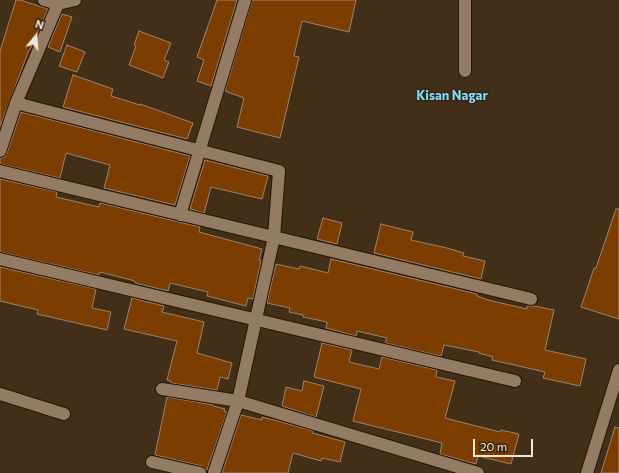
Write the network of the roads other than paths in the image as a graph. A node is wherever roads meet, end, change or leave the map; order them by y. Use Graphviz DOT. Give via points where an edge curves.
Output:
graph roads {
  1 [pos="44,0"];
  2 [pos="75,0"];
  3 [pos="245,0"];
  4 [pos="465,0"];
  5 [pos="58,4"];
  6 [pos="465,72"];
  7 [pos="16,103"];
  8 [pos="199,150"];
  9 [pos="0,151"];
  10 [pos="0,171"];
  11 [pos="180,215"];
  12 [pos="274,237"];
  13 [pos="0,259"];
  14 [pos="531,299"];
  15 [pos="255,320"];
  16 [pos="619,370"];
  17 [pos="515,381"];
  18 [pos="162,389"];
  19 [pos="0,394"];
  20 [pos="238,401"];
  21 [pos="64,414"];
  22 [pos="152,462"];
  23 [pos="200,473"];
  24 [pos="214,473"];
  25 [pos="478,473"];
  26 [pos="587,473"];
  1 -- 5 [label="street"];
  2 -- 5 [label="street"];
  3 -- 8 [label="street"];
  4 -- 6 [label="street"];
  5 -- 7 [label="street"];
  7 -- 8 [label="street"];
  7 -- 9 [label="street"];
  8 -- 11 [label="street"];
  8 -- 12 [label="street" via="279,171"];
  10 -- 11 [label="street"];
  11 -- 12 [label="street"];
  12 -- 14 [label="street"];
  12 -- 15 [label="street"];
  13 -- 15 [label="street"];
  15 -- 17 [label="street"];
  15 -- 20 [label="street"];
  16 -- 26 [label="street"];
  18 -- 20 [label="street"];
  19 -- 21 [label="street"];
  20 -- 24 [label="street"];
  20 -- 25 [label="street"];
  22 -- 23 [label="street"];
}
